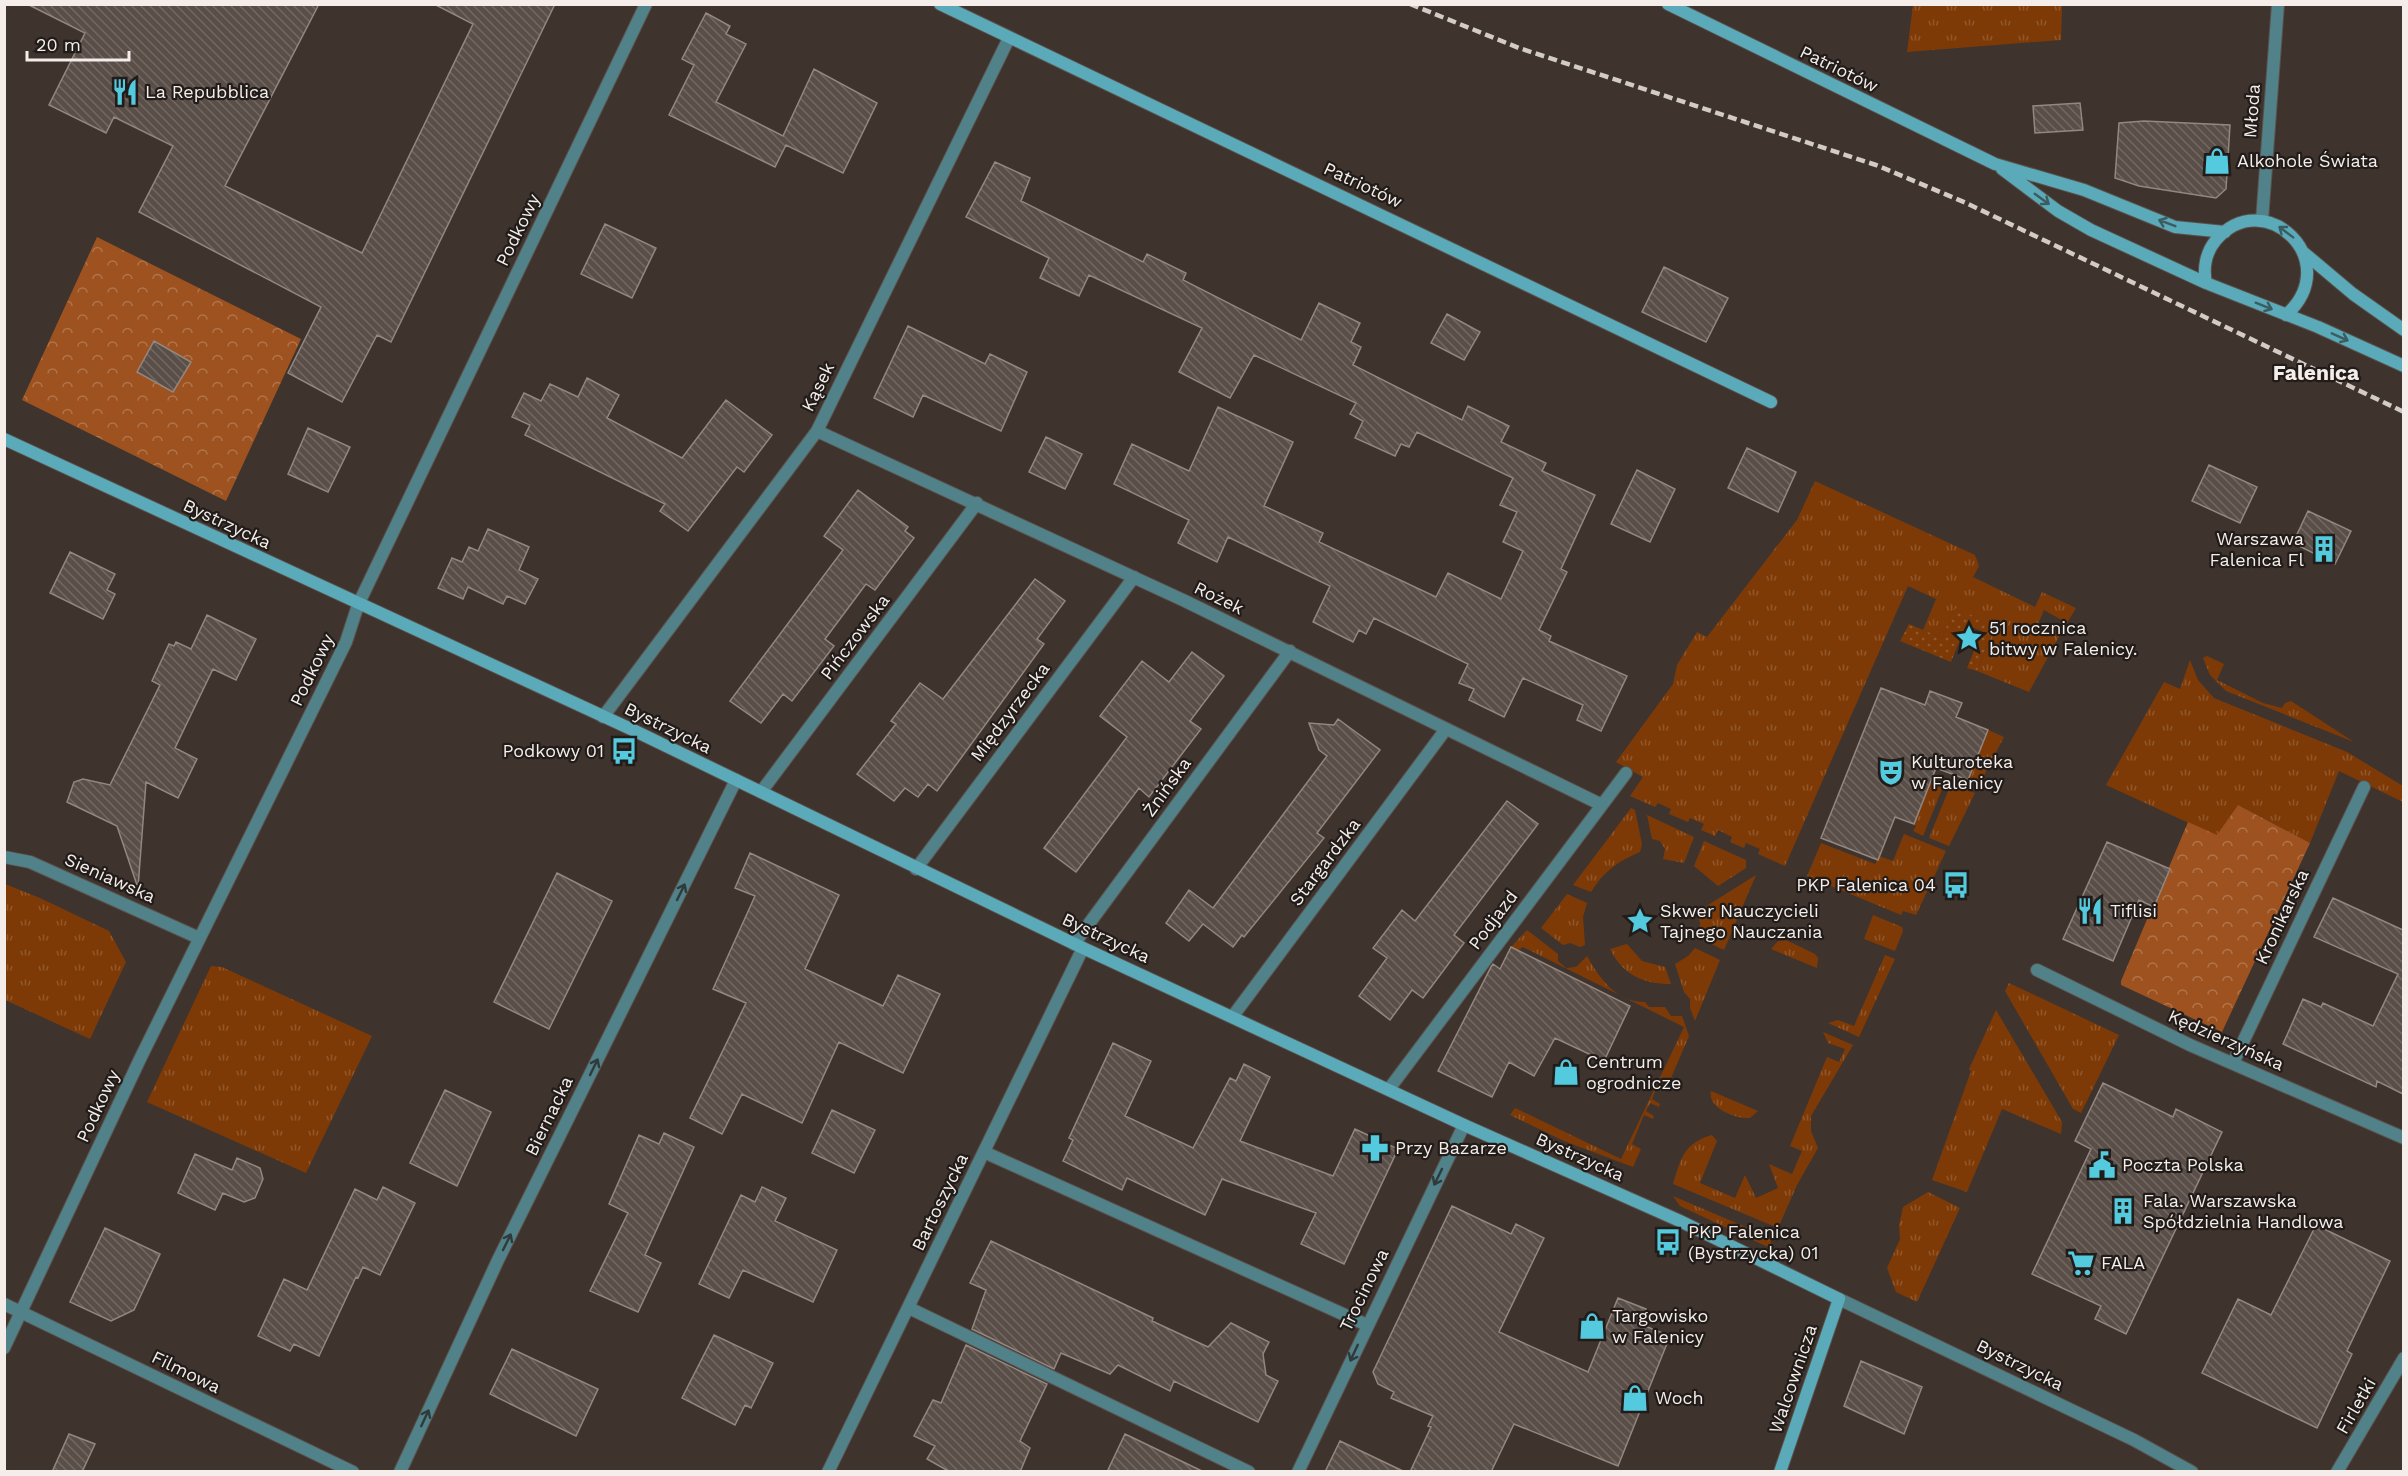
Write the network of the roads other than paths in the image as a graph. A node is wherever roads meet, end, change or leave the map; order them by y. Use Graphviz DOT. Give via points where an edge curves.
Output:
graph roads {
  1 [pos="646,4"];
  2 [pos="940,4"];
  3 [pos="1668,4"];
  4 [pos="2278,4"];
  5 [pos="1009,38"];
  6 [pos="1995,164"];
  7 [pos="2262,221"];
  8 [pos="2225,232"];
  9 [pos="2303,252"];
  10 [pos="2206,283"];
  11 [pos="2286,315"];
  12 [pos="2403,330"];
  13 [pos="2403,366"];
  14 [pos="1771,402"];
  15 [pos="817,431"];
  16 [pos="4,439"];
  17 [pos="977,503"];
  18 [pos="1134,577"];
  19 [pos="358,605"];
  20 [pos="1290,651"];
  21 [pos="603,717"];
  22 [pos="1446,729"];
  23 [pos="1626,773"];
  24 [pos="736,780"];
  25 [pos="2364,786"];
  26 [pos="761,792"];
  27 [pos="1602,804"];
  28 [pos="4,857"];
  29 [pos="916,869"];
  30 [pos="199,938"];
  31 [pos="1078,946"];
  32 [pos="2037,970"];
  33 [pos="1233,1016"];
  34 [pos="2233,1063"];
  35 [pos="1389,1089"];
  36 [pos="1464,1125"];
  37 [pos="2403,1138"];
  38 [pos="984,1152"];
  39 [pos="1839,1299"];
  40 [pos="4,1304"];
  41 [pos="909,1308"];
  42 [pos="21,1313"];
  43 [pos="1367,1325"];
  44 [pos="4,1348"];
  45 [pos="2403,1358"];
  46 [pos="353,1472"];
  47 [pos="400,1472"];
  48 [pos="828,1472"];
  49 [pos="1249,1472"];
  50 [pos="1298,1472"];
  51 [pos="1780,1472"];
  52 [pos="2192,1472"];
  53 [pos="2337,1472"];
  1 -- 19 [label="street, Podkowy"];
  2 -- 5 [label="main road, Patriotów"];
  3 -- 6 [label="main road, Patriotów"];
  4 -- 7 [label="street, Młoda"];
  5 -- 14 [label="main road, Patriotów"];
  5 -- 15 [label="street, Kąsek"];
  8 -- 6 [label="main road, Patriotów, one-way" via="2173,226 2084,190"];
  6 -- 10 [label="main road, Patriotów, one-way" via="2084,226"];
  7 -- 8 [label="main road" via="2242,223"];
  9 -- 7 [label="main road, one-way" via="2283,229"];
  8 -- 10 [label="main road" via="2208,255"];
  9 -- 11 [label="main road" via="2307,283 2297,304"];
  9 -- 12 [label="main road"];
  10 -- 11 [label="main road, one-way"];
  11 -- 13 [label="main road, one-way"];
  15 -- 17 [label="street, Rożek"];
  15 -- 21 [label="street, Kąsek"];
  16 -- 19 [label="main road, Bystrzycka"];
  17 -- 18 [label="street, Rożek"];
  17 -- 26 [label="street, Pińczowska"];
  18 -- 20 [label="street, Rożek"];
  18 -- 29 [label="street, Międzyrzecka"];
  19 -- 21 [label="main road, Bystrzycka"];
  19 -- 30 [label="street, Podkowy" via="346,642"];
  20 -- 22 [label="street, Rożek"];
  20 -- 31 [label="street, Żnińska"];
  21 -- 24 [label="main road, Bystrzycka"];
  22 -- 27 [label="street, Rożek"];
  22 -- 33 [label="street, Stargardzka"];
  23 -- 27 [label="street, Podjazd"];
  24 -- 26 [label="main road, Bystrzycka"];
  47 -- 24 [label="street, Biernacka, one-way" via="498,1260"];
  25 -- 34 [label="street, Kronikarska"];
  26 -- 29 [label="main road, Bystrzycka"];
  27 -- 35 [label="street, Podjazd"];
  28 -- 30 [label="street, Sieniawska" via="30,862"];
  29 -- 31 [label="main road, Bystrzycka"];
  30 -- 42 [label="street, Podkowy"];
  31 -- 33 [label="main road, Bystrzycka"];
  31 -- 38 [label="street, Bartoszycka"];
  32 -- 34 [label="street, Kędzierzyńska"];
  33 -- 35 [label="main road, Bystrzycka"];
  34 -- 37 [label="street, Kędzierzyńska"];
  35 -- 36 [label="main road, Bystrzycka"];
  36 -- 39 [label="main road, Bystrzycka" via="1680,1221"];
  36 -- 43 [label="street, Trocinowa, one-way"];
  38 -- 41 [label="street, Bartoszycka"];
  38 -- 43 [label="street"];
  39 -- 51 [label="main road, Walcownicza"];
  39 -- 52 [label="street, Bystrzycka"];
  40 -- 42 [label="street, Filmowa"];
  41 -- 48 [label="street, Bartoszycka"];
  41 -- 49 [label="street"];
  42 -- 44 [label="street, Podkowy"];
  42 -- 46 [label="street, Filmowa"];
  43 -- 50 [label="street, Trocinowa, one-way"];
  45 -- 53 [label="street, Firletki"];
}
